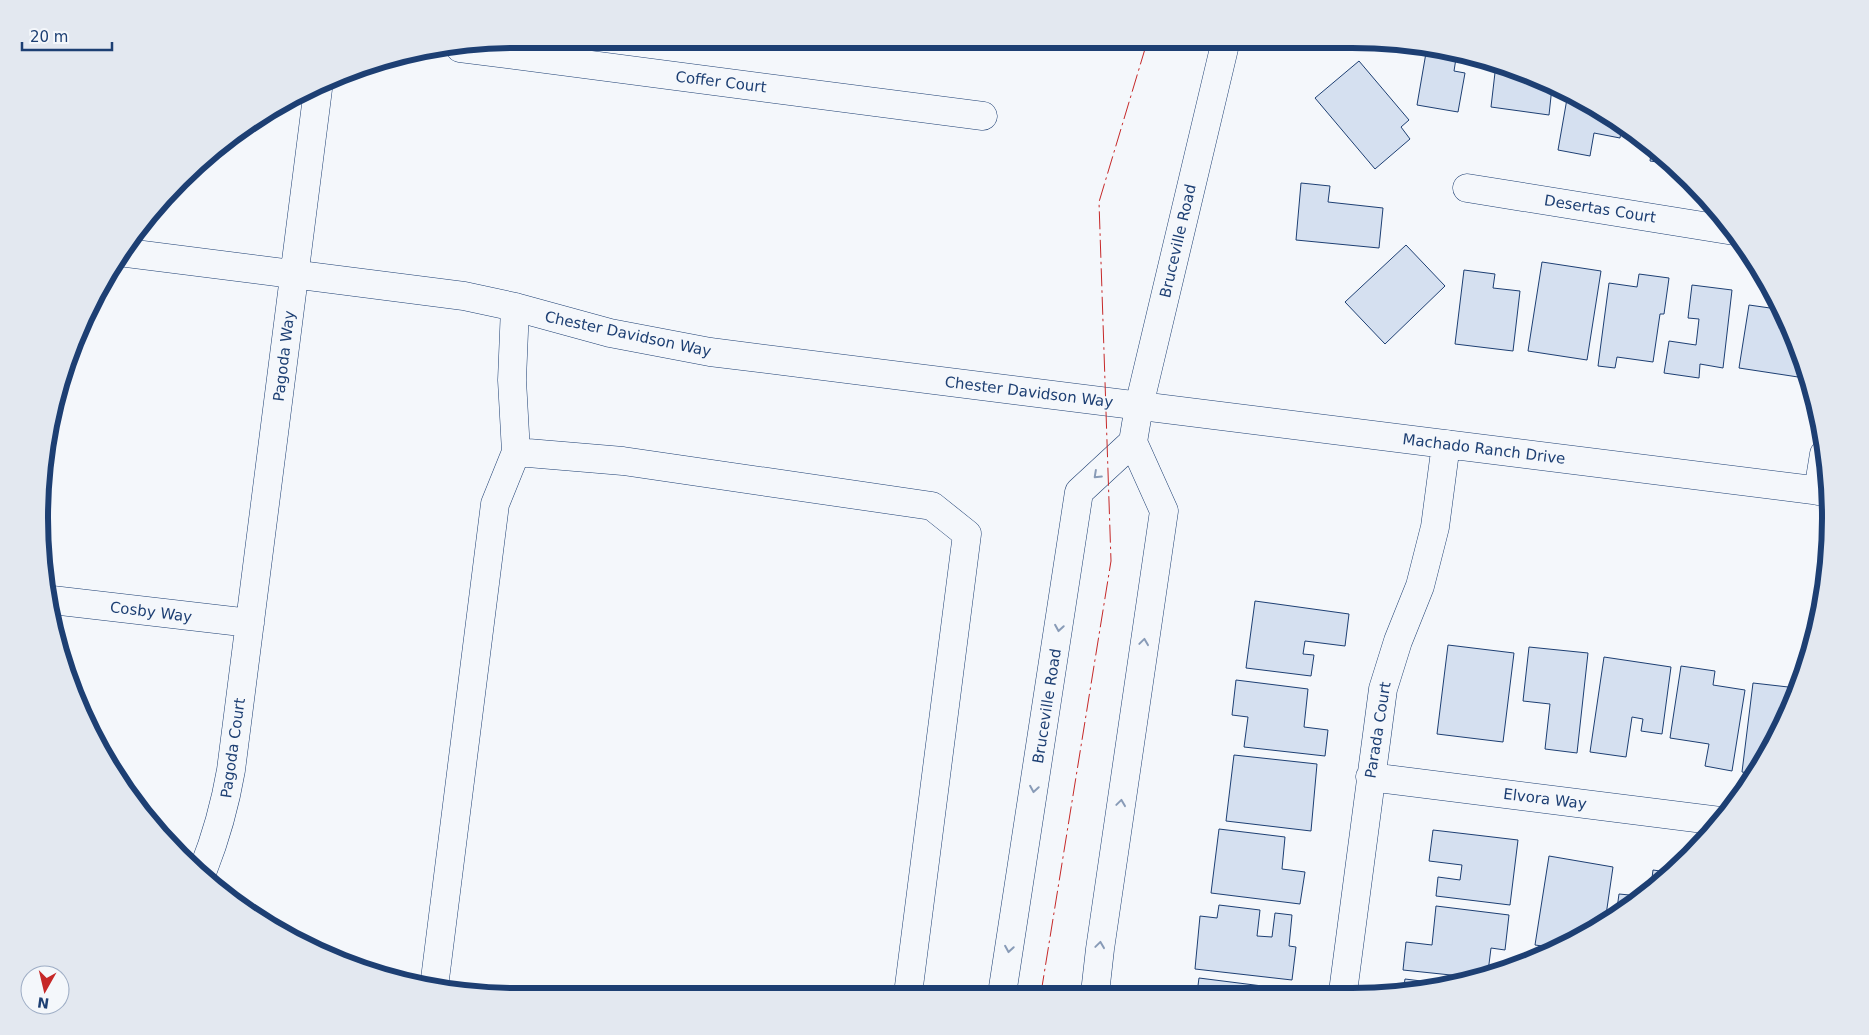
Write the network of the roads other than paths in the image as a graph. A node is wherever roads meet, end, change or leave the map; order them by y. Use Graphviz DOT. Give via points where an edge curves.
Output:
graph roads {
  1 [pos="1224,48"];
  2 [pos="476,50"];
  3 [pos="318,92"];
  4 [pos="983,116"];
  5 [pos="1466,188"];
  6 [pos="1722,229"];
  7 [pos="129,253"];
  8 [pos="294,274"];
  9 [pos="515,308"];
  10 [pos="1139,406"];
  11 [pos="1133,442"];
  12 [pos="1446,444"];
  13 [pos="516,452"];
  14 [pos="1820,492"];
  15 [pos="56,600"];
  16 [pos="250,624"];
  17 [pos="1370,777"];
  18 [pos="1711,820"];
  19 [pos="204,867"];
  20 [pos="435,979"];
  21 [pos="909,988"];
  22 [pos="1003,988"];
  23 [pos="1096,988"];
  24 [pos="1344,988"];
  1 -- 10 [label="street, Bruceville Road"];
  2 -- 4 [label="street, Coffer Court"];
  3 -- 8 [label="street, Pagoda Way"];
  5 -- 6 [label="street, Desertas Court"];
  7 -- 8 [label="street, Chester Davidson Way"];
  8 -- 9 [label="street, Chester Davidson Way" via="464,296"];
  8 -- 16 [label="street, Pagoda Way"];
  9 -- 10 [label="street, Chester Davidson Way" via="610,334 710,352"];
  9 -- 13 [label="street" via="512,380"];
  10 -- 11 [label="street, Bruceville Road"];
  10 -- 12 [label="street, Machado Ranch Drive"];
  11 -- 22 [label="street, Bruceville Road, one-way" via="1079,492"];
  23 -- 11 [label="street, one-way" via="1164,511"];
  12 -- 14 [label="street, Machado Ranch Drive"];
  12 -- 17 [label="street, Parada Court" via="1435,527 1420,586 1383,689"];
  13 -- 20 [label="street" via="495,504"];
  13 -- 21 [label="street" via="623,462 932,506 967,534"];
  15 -- 16 [label="street, Cosby Way"];
  16 -- 19 [label="street, Pagoda Court" via="225,805"];
  17 -- 18 [label="street, Elvora Way"];
  17 -- 24 [label="street, Parada Court"];
}
